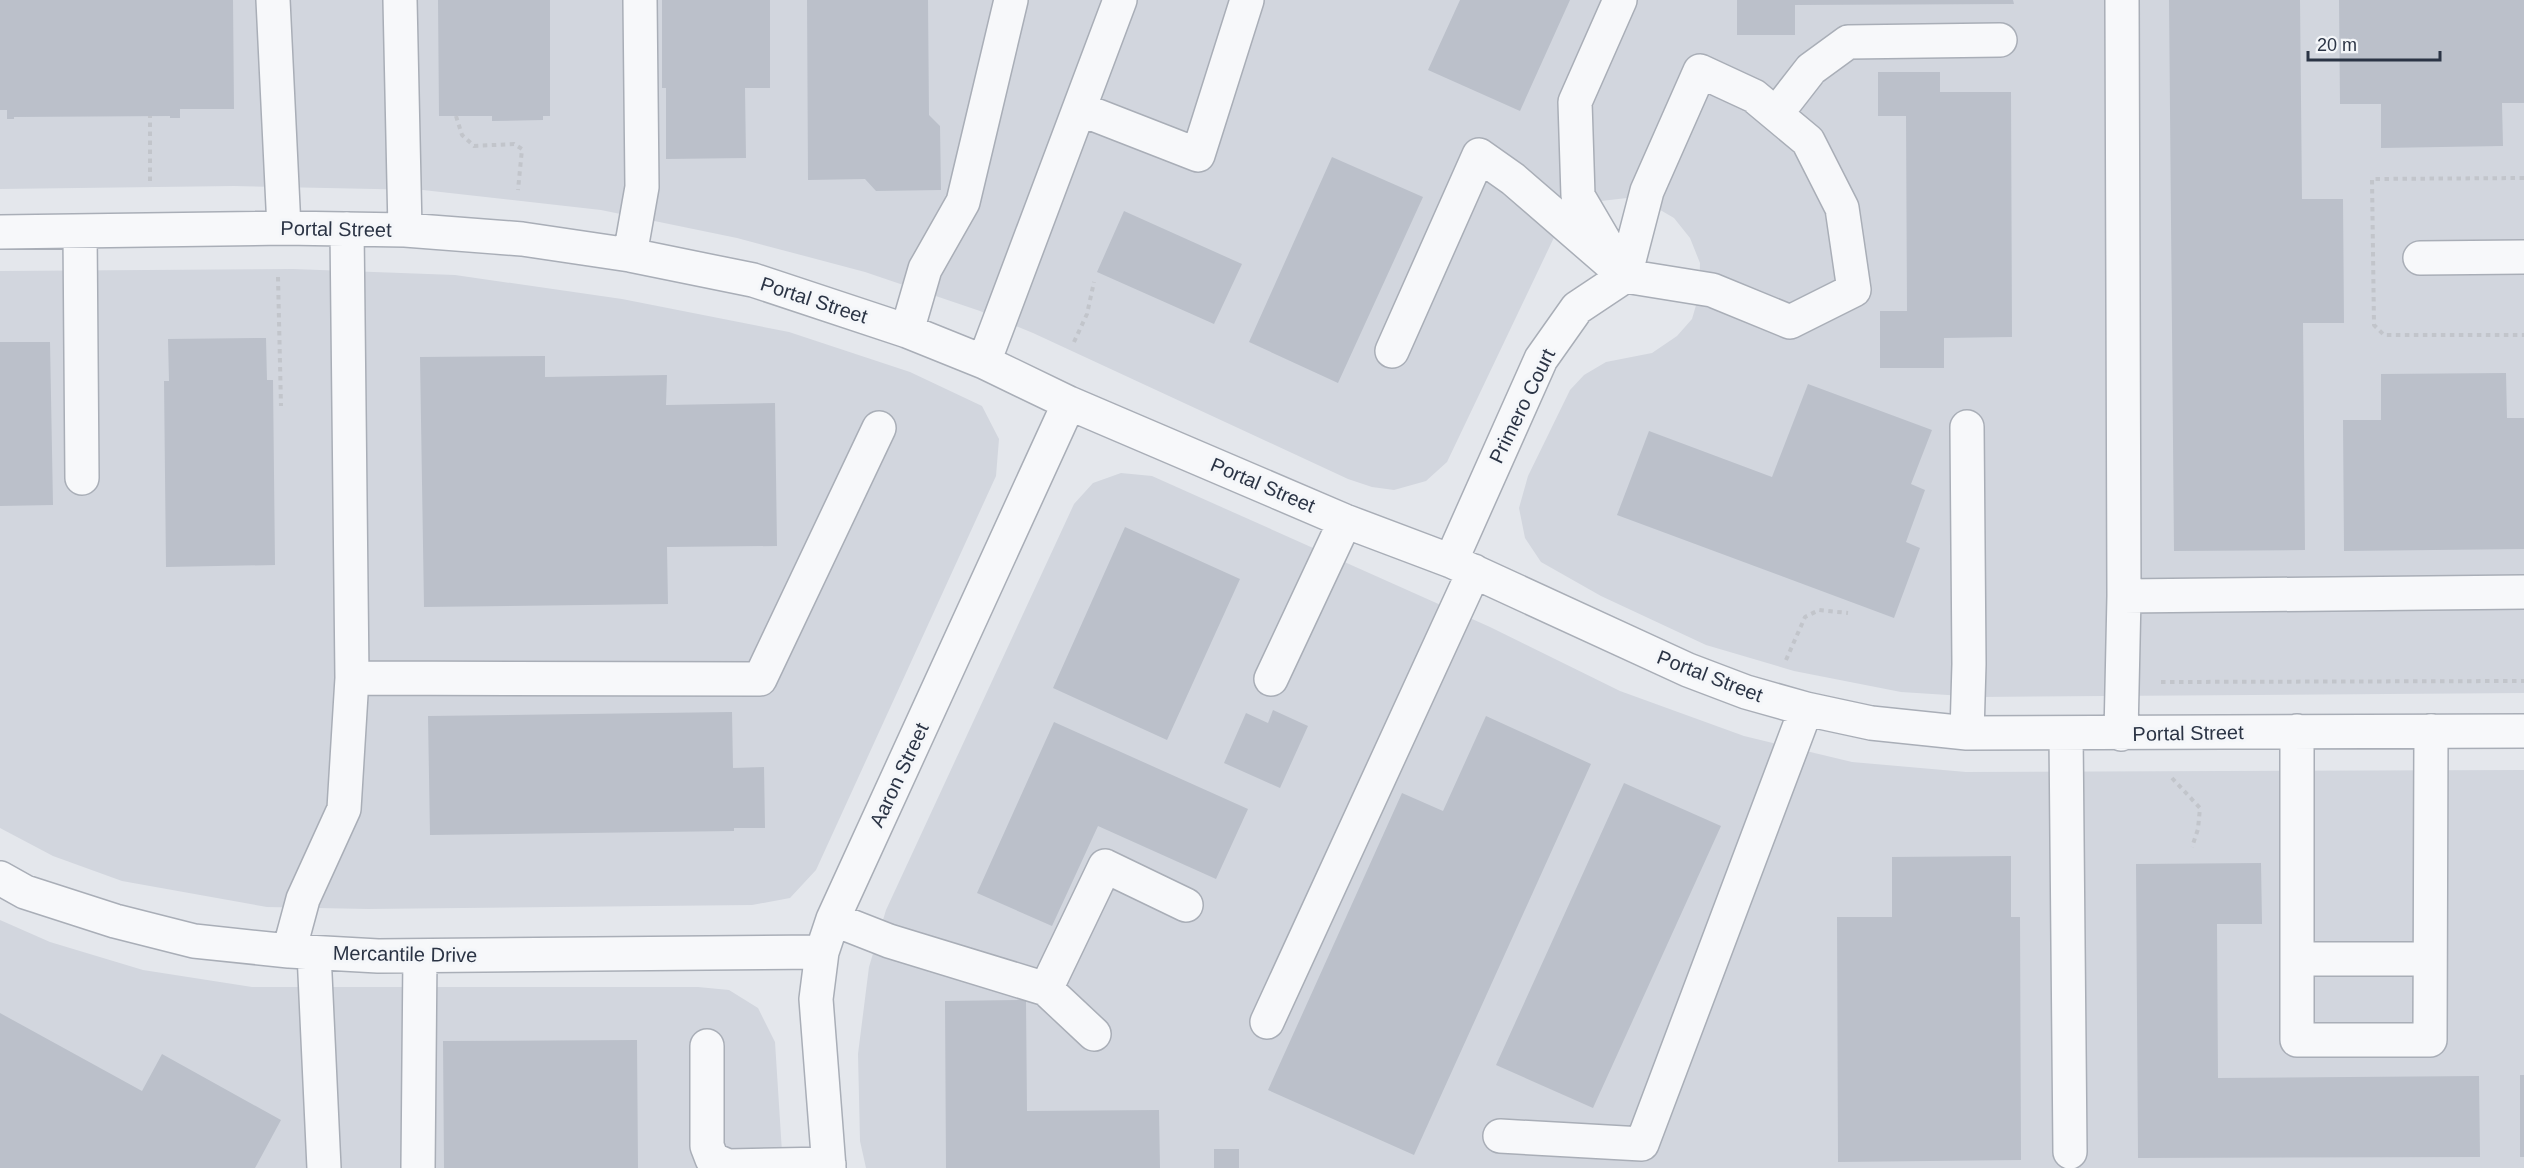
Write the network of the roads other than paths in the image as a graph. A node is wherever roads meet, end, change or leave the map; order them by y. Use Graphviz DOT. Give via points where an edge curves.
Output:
graph roads {
  1 [pos="273,0"];
  2 [pos="400,0"];
  3 [pos="640,0"];
  4 [pos="1011,0"];
  5 [pos="1120,0"];
  6 [pos="1247,0"];
  7 [pos="1620,0"];
  8 [pos="2122,0"];
  9 [pos="2000,40"];
  10 [pos="1080,109"];
  11 [pos="1776,114"];
  12 [pos="284,228"];
  13 [pos="347,229"];
  14 [pos="405,230"];
  15 [pos="80,231"];
  16 [pos="0,232"];
  17 [pos="630,255"];
  18 [pos="2524,257"];
  19 [pos="2420,258"];
  20 [pos="1625,276"];
  21 [pos="907,331"];
  22 [pos="1392,351"];
  23 [pos="984,362"];
  24 [pos="1069,403"];
  25 [pos="1966,427"];
  26 [pos="879,428"];
  27 [pos="82,478"];
  28 [pos="1345,520"];
  29 [pos="1463,566"];
  30 [pos="2524,592"];
  31 [pos="2124,596"];
  32 [pos="352,678"];
  33 [pos="1271,679"];
  34 [pos="1806,709"];
  35 [pos="2297,731"];
  36 [pos="2431,731"];
  37 [pos="2524,731"];
  38 [pos="1967,733"];
  39 [pos="2066,733"];
  40 [pos="2121,734"];
  41 [pos="0,878"];
  42 [pos="1186,905"];
  43 [pos="833,919"];
  44 [pos="302,952"];
  45 [pos="822,952"];
  46 [pos="420,956"];
  47 [pos="2297,959"];
  48 [pos="2430,959"];
  49 [pos="1046,989"];
  50 [pos="1267,1022"];
  51 [pos="1094,1034"];
  52 [pos="707,1046"];
  53 [pos="1500,1136"];
  54 [pos="2070,1152"];
  55 [pos="829,1166"];
  56 [pos="324,1168"];
  57 [pos="418,1168"];
  1 -- 12 [label="street"];
  2 -- 14 [label="street"];
  3 -- 17 [label="street" via="642,187"];
  4 -- 21 [label="street" via="963,202 925,269"];
  5 -- 10 [label="street"];
  6 -- 10 [label="street" via="1197,155"];
  7 -- 20 [label="street" via="1575,102 1578,196"];
  8 -- 31 [label="street"];
  9 -- 11 [label="street" via="1848,42 1810,69"];
  10 -- 23 [label="street"];
  11 -- 20 [label="street" via="1754,96 1700,71 1647,191"];
  11 -- 20 [label="street" via="1808,141 1842,208 1854,290 1790,322 1712,290"];
  12 -- 13 [label="street, Portal Street"];
  12 -- 15 [label="street, Portal Street"];
  13 -- 14 [label="street, Portal Street"];
  13 -- 32 [label="street"];
  14 -- 17 [label="street, Portal Street" via="522,239"];
  15 -- 16 [label="street, Portal Street"];
  15 -- 27 [label="street"];
  17 -- 21 [label="street, Portal Street" via="753,280"];
  18 -- 19 [label="street"];
  20 -- 22 [label="street" via="1513,179 1479,155"];
  20 -- 29 [label="street, Primero Court" via="1577,308 1541,358"];
  21 -- 23 [label="street, Portal Street"];
  23 -- 24 [label="street, Portal Street"];
  24 -- 28 [label="street, Portal Street"];
  24 -- 43 [label="street, Aaron Street"];
  25 -- 38 [label="street"];
  26 -- 32 [label="street" via="760,679"];
  28 -- 29 [label="street, Portal Street"];
  28 -- 33 [label="street"];
  29 -- 34 [label="street, Portal Street" via="1688,670"];
  29 -- 50 [label="street, Primero Court"];
  30 -- 31 [label="street"];
  31 -- 40 [label="street"];
  32 -- 44 [label="street" via="344,809 303,899"];
  34 -- 38 [label="street, Portal Street" via="1871,723"];
  34 -- 53 [label="street" via="1642,1144"];
  35 -- 36 [label="street, Portal Street"];
  35 -- 40 [label="street, Portal Street"];
  35 -- 47 [label="street"];
  36 -- 37 [label="street, Portal Street"];
  36 -- 48 [label="street"];
  38 -- 39 [label="street, Portal Street"];
  39 -- 40 [label="street, Portal Street"];
  39 -- 54 [label="street"];
  41 -- 44 [label="street, Mercantile Drive" via="25,892 194,941"];
  42 -- 49 [label="street" via="1105,866"];
  43 -- 45 [label="street, Aaron Street"];
  43 -- 49 [label="street" via="889,941"];
  44 -- 46 [label="street, Mercantile Drive"];
  44 -- 56 [label="street"];
  45 -- 46 [label="street, Mercantile Drive"];
  45 -- 55 [label="street, Aaron Street" via="816,999"];
  46 -- 57 [label="street"];
  47 -- 48 [label="street"];
  47 -- 48 [label="street" via="2296,1040 2430,1040"];
  49 -- 51 [label="street"];
  52 -- 55 [label="street" via="707,1146 712,1159 728,1166"];
}
